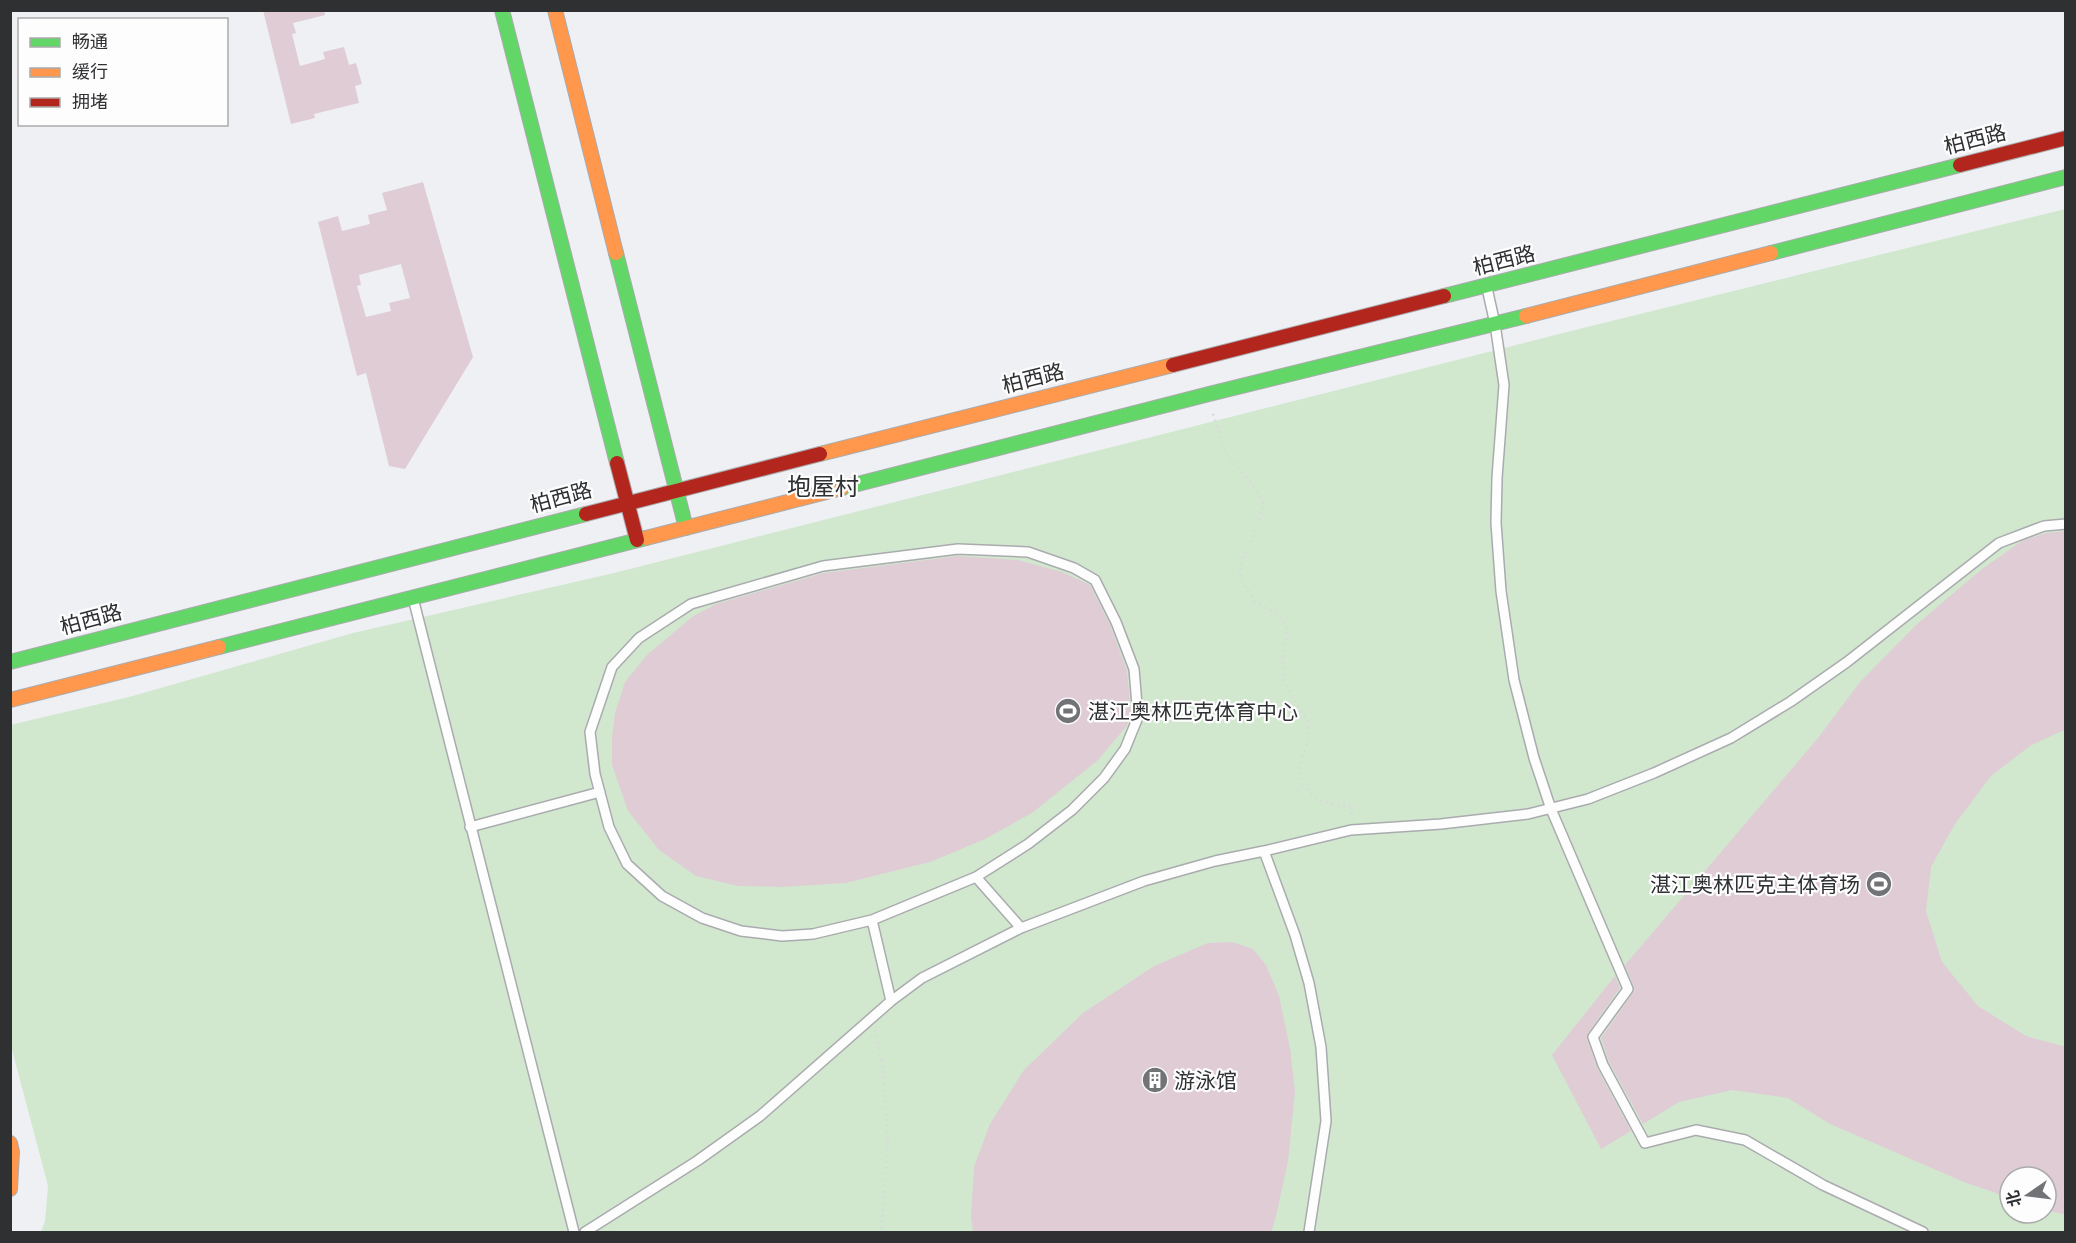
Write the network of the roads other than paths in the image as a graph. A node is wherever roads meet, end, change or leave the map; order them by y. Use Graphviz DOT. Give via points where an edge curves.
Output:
graph roads {
  1 [pos="502,10"];
  2 [pos="555,10"];
  3 [pos="2066,138"];
  4 [pos="2066,177"];
  5 [pos="1486,286"];
  6 [pos="1495,324"];
  7 [pos="675,490"];
  8 [pos="628,502"];
  9 [pos="2066,524"];
  10 [pos="686,528"];
  11 [pos="637,540"];
  12 [pos="412,597"];
  13 [pos="10,662"];
  14 [pos="10,700"];
  15 [pos="600,792"];
  16 [pos="1551,809"];
  17 [pos="470,828"];
  18 [pos="1264,851"];
  19 [pos="976,877"];
  20 [pos="872,920"];
  21 [pos="1022,928"];
  22 [pos="891,1001"];
  23 [pos="10,1143"];
  24 [pos="10,1189"];
  25 [pos="574,1233"];
  26 [pos="585,1233"];
  27 [pos="1309,1233"];
  28 [pos="1923,1233"];
  1 -- 8 [label="main road"];
  2 -- 7 [label="main road"];
  3 -- 5 [label="main road, 柏西路"];
  4 -- 6 [label="main road"];
  5 -- 6 [label="lane"];
  5 -- 7 [label="main road, 柏西路"];
  6 -- 10 [label="main road"];
  6 -- 16 [label="lane" via="1504,385 1497,512 1501,591 1514,680"];
  7 -- 8 [label="main road, 柏西路"];
  7 -- 10 [label="main road"];
  8 -- 11 [label="main road"];
  8 -- 13 [label="main road, 柏西路"];
  9 -- 16 [label="lane" via="2044,526 1999,543 1847,662 1731,738 1654,773"];
  10 -- 11 [label="main road"];
  11 -- 12 [label="main road"];
  12 -- 14 [label="main road"];
  12 -- 17 [label="lane"];
  15 -- 17 [label="lane"];
  15 -- 19 [label="lane" via="590,732 612,667 639,638 691,604 823,566 958,549 1028,552 1095,580 1134,669 1138,717 1125,749 1104,778 1072,810"];
  15 -- 20 [label="lane" via="609,827 627,864 662,896 702,918 741,931 782,936 813,934"];
  16 -- 18 [label="lane" via="1441,824 1351,830"];
  16 -- 28 [label="lane" via="1628,989 1593,1037 1603,1065 1645,1143 1696,1130 1745,1140 1823,1185"];
  17 -- 25 [label="lane"];
  18 -- 21 [label="lane" via="1144,881"];
  18 -- 27 [label="lane" via="1309,982 1321,1047 1326,1121"];
  19 -- 20 [label="lane"];
  19 -- 21 [label="lane"];
  20 -- 22 [label="lane"];
  21 -- 22 [label="lane" via="922,978"];
  22 -- 26 [label="lane" via="760,1116"];
  23 -- 24 [label="main road"];
}
